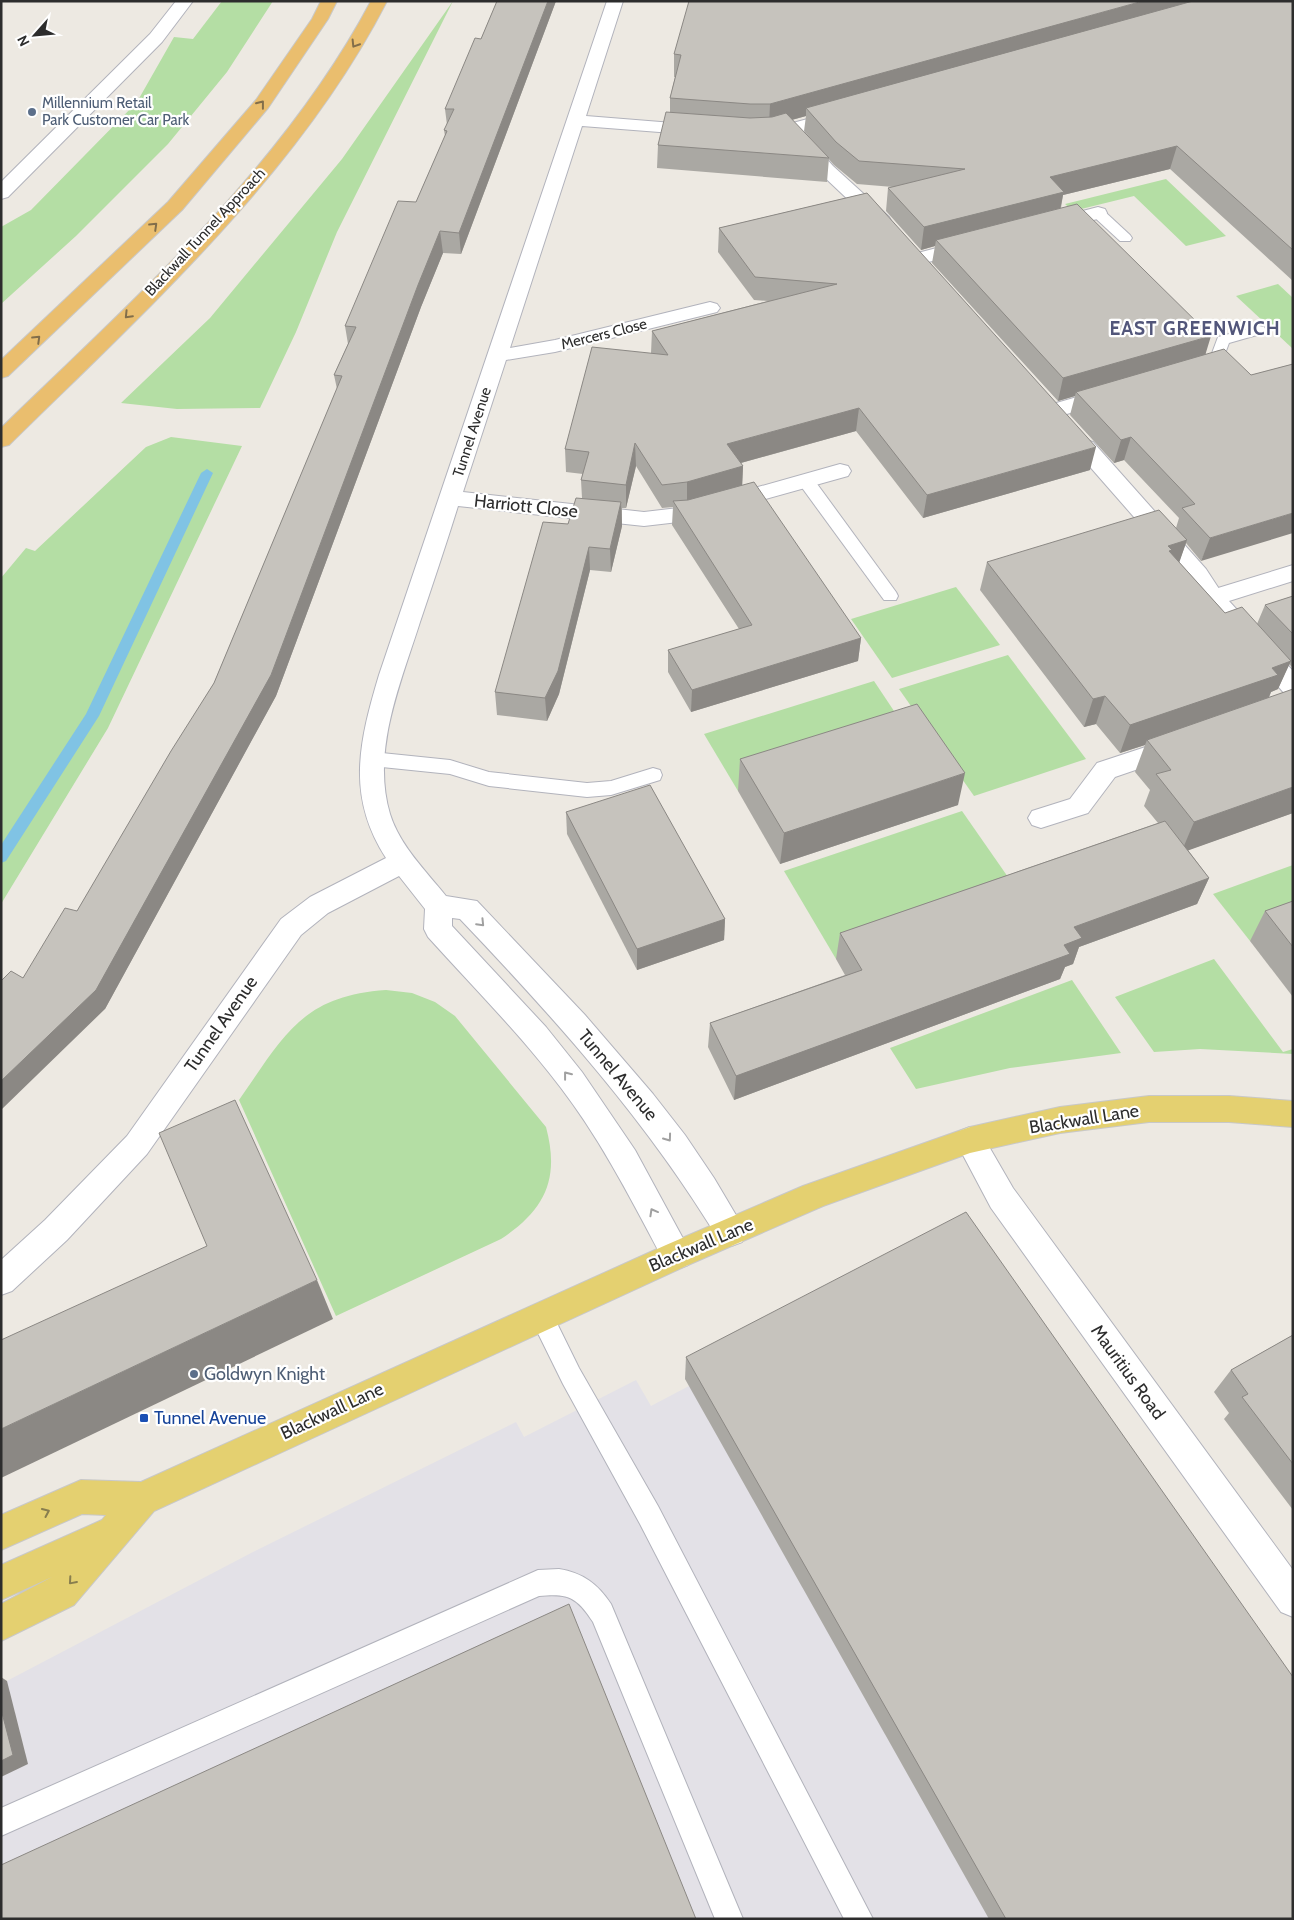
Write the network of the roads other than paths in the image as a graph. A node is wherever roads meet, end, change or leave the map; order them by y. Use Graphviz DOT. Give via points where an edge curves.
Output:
graph roads {
  1 [pos="185,1"];
  2 [pos="329,1"];
  3 [pos="379,1"];
  4 [pos="615,1"];
  5 [pos="856,110"];
  6 [pos="575,120"];
  7 [pos="790,129"];
  8 [pos="711,131"];
  9 [pos="748,134"];
  10 [pos="1,193"];
  11 [pos="1098,213"];
  12 [pos="1031,230"];
  13 [pos="1125,238"];
  14 [pos="992,240"];
  15 [pos="710,308"];
  16 [pos="1259,330"];
  17 [pos="498,353"];
  18 [pos="1206,367"];
  19 [pos="1,372"];
  20 [pos="1124,390"];
  21 [pos="1,440"];
  22 [pos="840,471"];
  23 [pos="806,481"];
  24 [pos="450,498"];
  25 [pos="1293,573"];
  26 [pos="890,596"];
  27 [pos="1213,598"];
  28 [pos="1293,687"];
  29 [pos="1198,738"];
  30 [pos="372,759"];
  31 [pos="653,775"];
  32 [pos="1041,818"];
  33 [pos="404,862"];
  34 [pos="438,906"];
  35 [pos="1293,1114"];
  36 [pos="970,1140"];
  37 [pos="731,1232"];
  38 [pos="677,1255"];
  39 [pos="1,1281"];
  40 [pos="541,1315"];
  41 [pos="142,1499"];
  42 [pos="115,1531"];
  43 [pos="1,1533"];
  44 [pos="1,1583"];
  45 [pos="1293,1600"];
  46 [pos="1,1623"];
  47 [pos="1,1822"];
  48 [pos="728,1919"];
  49 [pos="859,1919"];
  1 -- 10 [label="street" via="156,38"];
  19 -- 2 [label="highway, one-way" via="175,206 262,104"];
  3 -- 21 [label="highway, Blackwall Tunnel Approach, one-way" via="368,24 314,108 224,216"];
  4 -- 6 [label="street, Tunnel Avenue"];
  5 -- 7 [label="street"];
  6 -- 8 [label="street"];
  6 -- 17 [label="street, Tunnel Avenue"];
  7 -- 9 [label="street"];
  7 -- 14 [label="street" via="911,253"];
  11 -- 12 [label="street"];
  11 -- 13 [label="lane"];
  15 -- 17 [label="street, Mercers Close" via="555,346 514,354"];
  16 -- 18 [label="lane" via="1223,340"];
  17 -- 24 [label="street, Tunnel Avenue"];
  20 -- 27 [label="street" via="1063,422 1198,575"];
  22 -- 23 [label="street, Harriott Close"];
  23 -- 24 [label="street, Harriott Close" via="687,514 644,519"];
  23 -- 26 [label="lane"];
  24 -- 30 [label="street, Tunnel Avenue" via="392,675 378,722"];
  25 -- 27 [label="street"];
  27 -- 28 [label="street"];
  29 -- 32 [label="street" via="1106,770 1079,806"];
  30 -- 31 [label="lane" via="450,767 489,779 587,790 611,788"];
  30 -- 33 [label="street, Tunnel Avenue" via="373,798 386,834"];
  33 -- 34 [label="street, Tunnel Avenue"];
  33 -- 39 [label="street, Tunnel Avenue" via="320,905 292,927 137,1145 56,1230"];
  34 -- 37 [label="street, Tunnel Avenue, one-way" via="467,909 625,1079 705,1186"];
  38 -- 34 [label="street, one-way" via="589,1104 552,1056 438,929"];
  35 -- 36 [label="main road, Blackwall Lane" via="1229,1109 1149,1109 1060,1120"];
  36 -- 37 [label="main road, Blackwall Lane" via="814,1196"];
  36 -- 45 [label="street, Mauritius Road" via="1002,1198"];
  37 -- 38 [label="main road, Blackwall Lane"];
  38 -- 40 [label="main road, Blackwall Lane"];
  40 -- 41 [label="main road, Blackwall Lane"];
  40 -- 49 [label="lane"];
  41 -- 42 [label="main road, Blackwall Lane"];
  43 -- 41 [label="main road, Blackwall Lane, one-way" via="80,1497"];
  42 -- 44 [label="main road, Blackwall Lane"];
  42 -- 46 [label="main road, one-way" via="62,1593"];
  47 -- 48 [label="lane" via="538,1583 556,1581 574,1584 586,1591 602,1613"];
}
